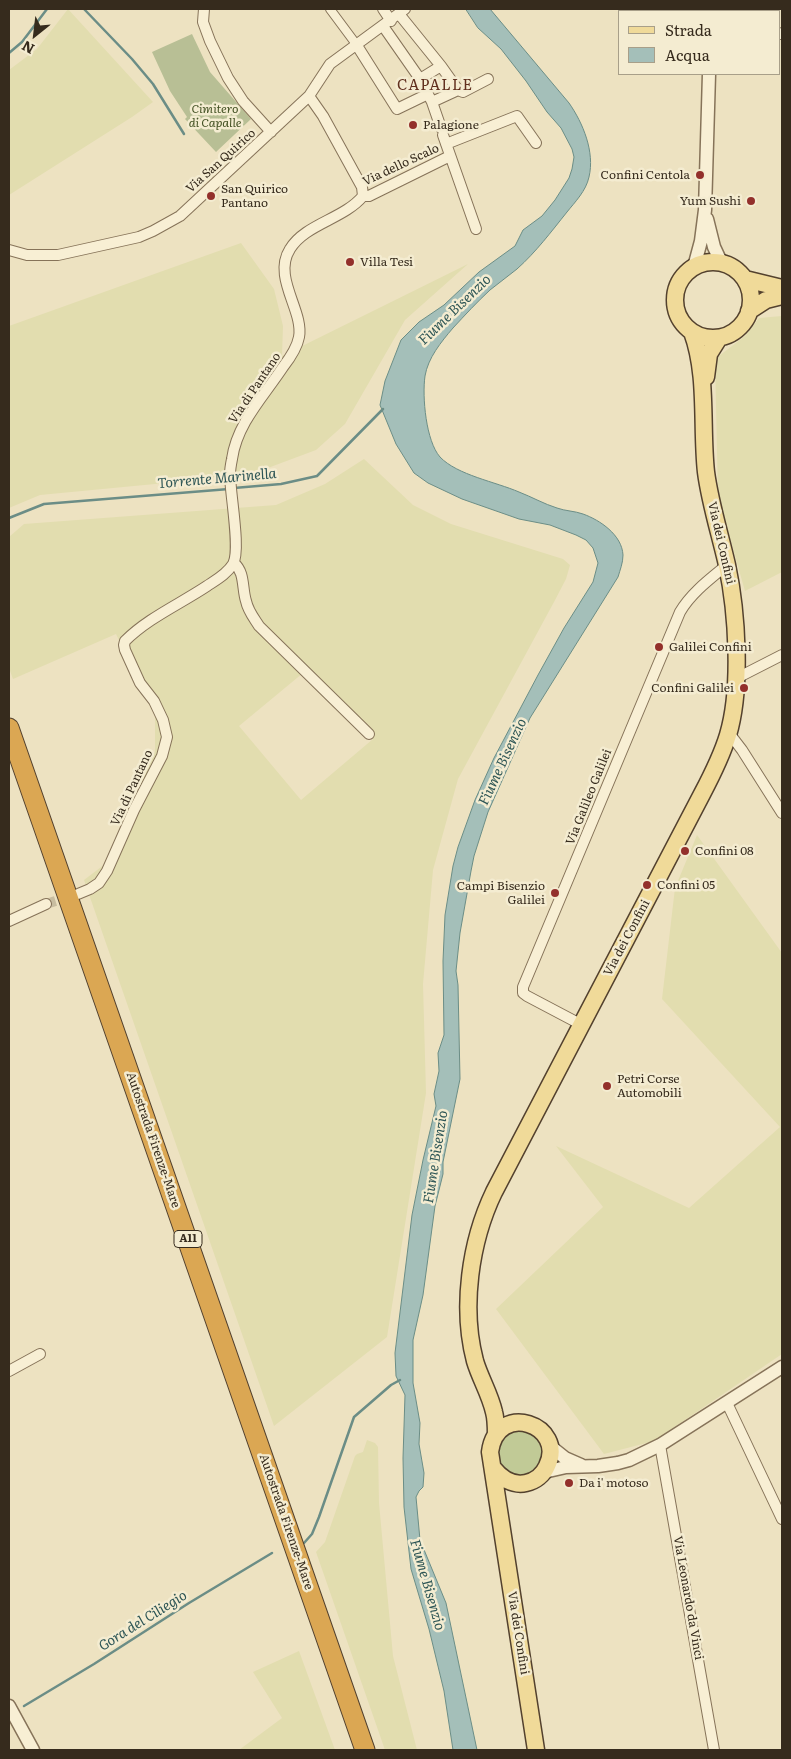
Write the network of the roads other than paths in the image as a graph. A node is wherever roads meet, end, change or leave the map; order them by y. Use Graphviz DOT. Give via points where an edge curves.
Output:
graph roads {
  1 [pos="204,9"];
  2 [pos="330,9"];
  3 [pos="383,9"];
  4 [pos="394,17"];
  5 [pos="356,44"];
  6 [pos="441,66"];
  7 [pos="709,75"];
  8 [pos="420,79"];
  9 [pos="488,79"];
  10 [pos="458,90"];
  11 [pos="309,96"];
  12 [pos="430,98"];
  13 [pos="271,132"];
  14 [pos="443,136"];
  15 [pos="536,143"];
  16 [pos="450,156"];
  17 [pos="363,196"];
  18 [pos="705,210"];
  19 [pos="476,229"];
  20 [pos="11,253"];
  21 [pos="720,262"];
  22 [pos="694,267"];
  23 [pos="746,279"];
  24 [pos="782,288"];
  25 [pos="782,296"];
  26 [pos="749,311"];
  27 [pos="692,332"];
  28 [pos="719,338"];
  29 [pos="703,402"];
  30 [pos="234,563"];
  31 [pos="727,565"];
  32 [pos="782,655"];
  33 [pos="735,680"];
  34 [pos="9,728"];
  35 [pos="729,733"];
  36 [pos="369,734"];
  37 [pos="9,766"];
  38 [pos="782,813"];
  39 [pos="78,894"];
  40 [pos="46,904"];
  41 [pos="9,921"];
  42 [pos="582,1025"];
  43 [pos="40,1354"];
  44 [pos="782,1367"];
  45 [pos="9,1371"];
  46 [pos="479,1373"];
  47 [pos="727,1402"];
  48 [pos="518,1422"];
  49 [pos="496,1435"];
  50 [pos="660,1445"];
  51 [pos="550,1446"];
  52 [pos="584,1466"];
  53 [pos="493,1468"];
  54 [pos="544,1472"];
  55 [pos="520,1484"];
  56 [pos="499,1516"];
  57 [pos="782,1519"];
  58 [pos="9,1706"];
  59 [pos="33,1750"];
  60 [pos="352,1750"];
  61 [pos="365,1750"];
  62 [pos="536,1750"];
  63 [pos="714,1750"];
  1 -- 13 [label="street" via="210,41 228,78"];
  2 -- 5 [label="street"];
  3 -- 4 [label="street"];
  4 -- 5 [label="street, Via San Quirico"];
  4 -- 6 [label="street"];
  4 -- 8 [label="street, Via dello Scalo"];
  5 -- 11 [label="street, Via San Quirico" via="330,64"];
  5 -- 12 [label="street" via="397,109"];
  6 -- 8 [label="street"];
  6 -- 10 [label="street"];
  7 -- 18 [label="street, Via dei Confini"];
  8 -- 12 [label="street, Via dello Scalo"];
  9 -- 10 [label="street" via="463,92"];
  10 -- 12 [label="street"];
  11 -- 13 [label="street, Via San Quirico"];
  11 -- 17 [label="street" via="362,187"];
  12 -- 14 [label="street, Via dello Scalo"];
  13 -- 20 [label="street, Via San Quirico" via="180,216 153,231 58,255"];
  14 -- 15 [label="street" via="517,116"];
  14 -- 16 [label="street, Via dello Scalo"];
  16 -- 17 [label="street, Via dello Scalo" via="369,196"];
  16 -- 19 [label="street, Via dello Scalo"];
  17 -- 30 [label="street, Via di Pantano" via="354,206 296,241 286,258 285,273 299,336 291,356 236,440 230,474 236,548"];
  18 -- 21 [label="street, Via dei Confini"];
  18 -- 22 [label="street, Via dei Confini"];
  21 -- 22 [label="main road"];
  21 -- 23 [label="main road"];
  22 -- 27 [label="main road, Via dei Confini" via="678,283 674,300 680,320"];
  23 -- 24 [label="main road"];
  23 -- 26 [label="main road" via="750,294"];
  25 -- 26 [label="main road" via="766,300"];
  26 -- 28 [label="main road" via="738,329"];
  27 -- 28 [label="main road" via="706,338"];
  27 -- 29 [label="main road, Via dei Confini"];
  28 -- 29 [label="main road, Via dei Confini" via="708,358"];
  29 -- 31 [label="main road, Via dei Confini" via="706,475"];
  30 -- 36 [label="street" via="242,574 248,608 259,626"];
  30 -- 39 [label="street, Via di Pantano" via="222,576 125,641 125,650 140,682 154,701 167,736 162,756 107,871 95,886"];
  31 -- 33 [label="main road, Via dei Confini" via="734,600"];
  31 -- 42 [label="street, Via Galileo Galilei" via="705,583 680,612 523,987 527,996"];
  32 -- 33 [label="street"];
  33 -- 35 [label="main road, Via dei Confini"];
  34 -- 61 [label="highway, Autostrada Firenze-Mare / A11"];
  35 -- 38 [label="street"];
  35 -- 42 [label="main road, Via dei Confini" via="702,794"];
  37 -- 60 [label="highway, Autostrada Firenze-Mare / A11"];
  40 -- 41 [label="street"];
  42 -- 46 [label="main road, Via dei Confini" via="494,1192 481,1225 472,1261 469,1292 471,1339"];
  43 -- 45 [label="street"];
  44 -- 47 [label="street"];
  46 -- 48 [label="main road, Via dei Confini" via="501,1408"];
  46 -- 49 [label="main road, Via dei Confini" via="494,1410"];
  47 -- 50 [label="street"];
  47 -- 57 [label="street"];
  48 -- 49 [label="main road" via="504,1427"];
  48 -- 51 [label="main road, Via dei Confini" via="537,1428"];
  49 -- 53 [label="main road, Via dei Confini" via="490,1452"];
  50 -- 52 [label="street" via="629,1460"];
  50 -- 63 [label="street, Via Leonardo da Vinci"];
  51 -- 52 [label="street"];
  51 -- 54 [label="main road" via="550,1460"];
  52 -- 54 [label="street"];
  53 -- 55 [label="main road" via="502,1477"];
  53 -- 56 [label="main road, Via dei Confini"];
  54 -- 55 [label="main road" via="534,1480"];
  55 -- 56 [label="main road" via="506,1496"];
  56 -- 62 [label="main road, Via dei Confini"];
  58 -- 59 [label="street"];
}
